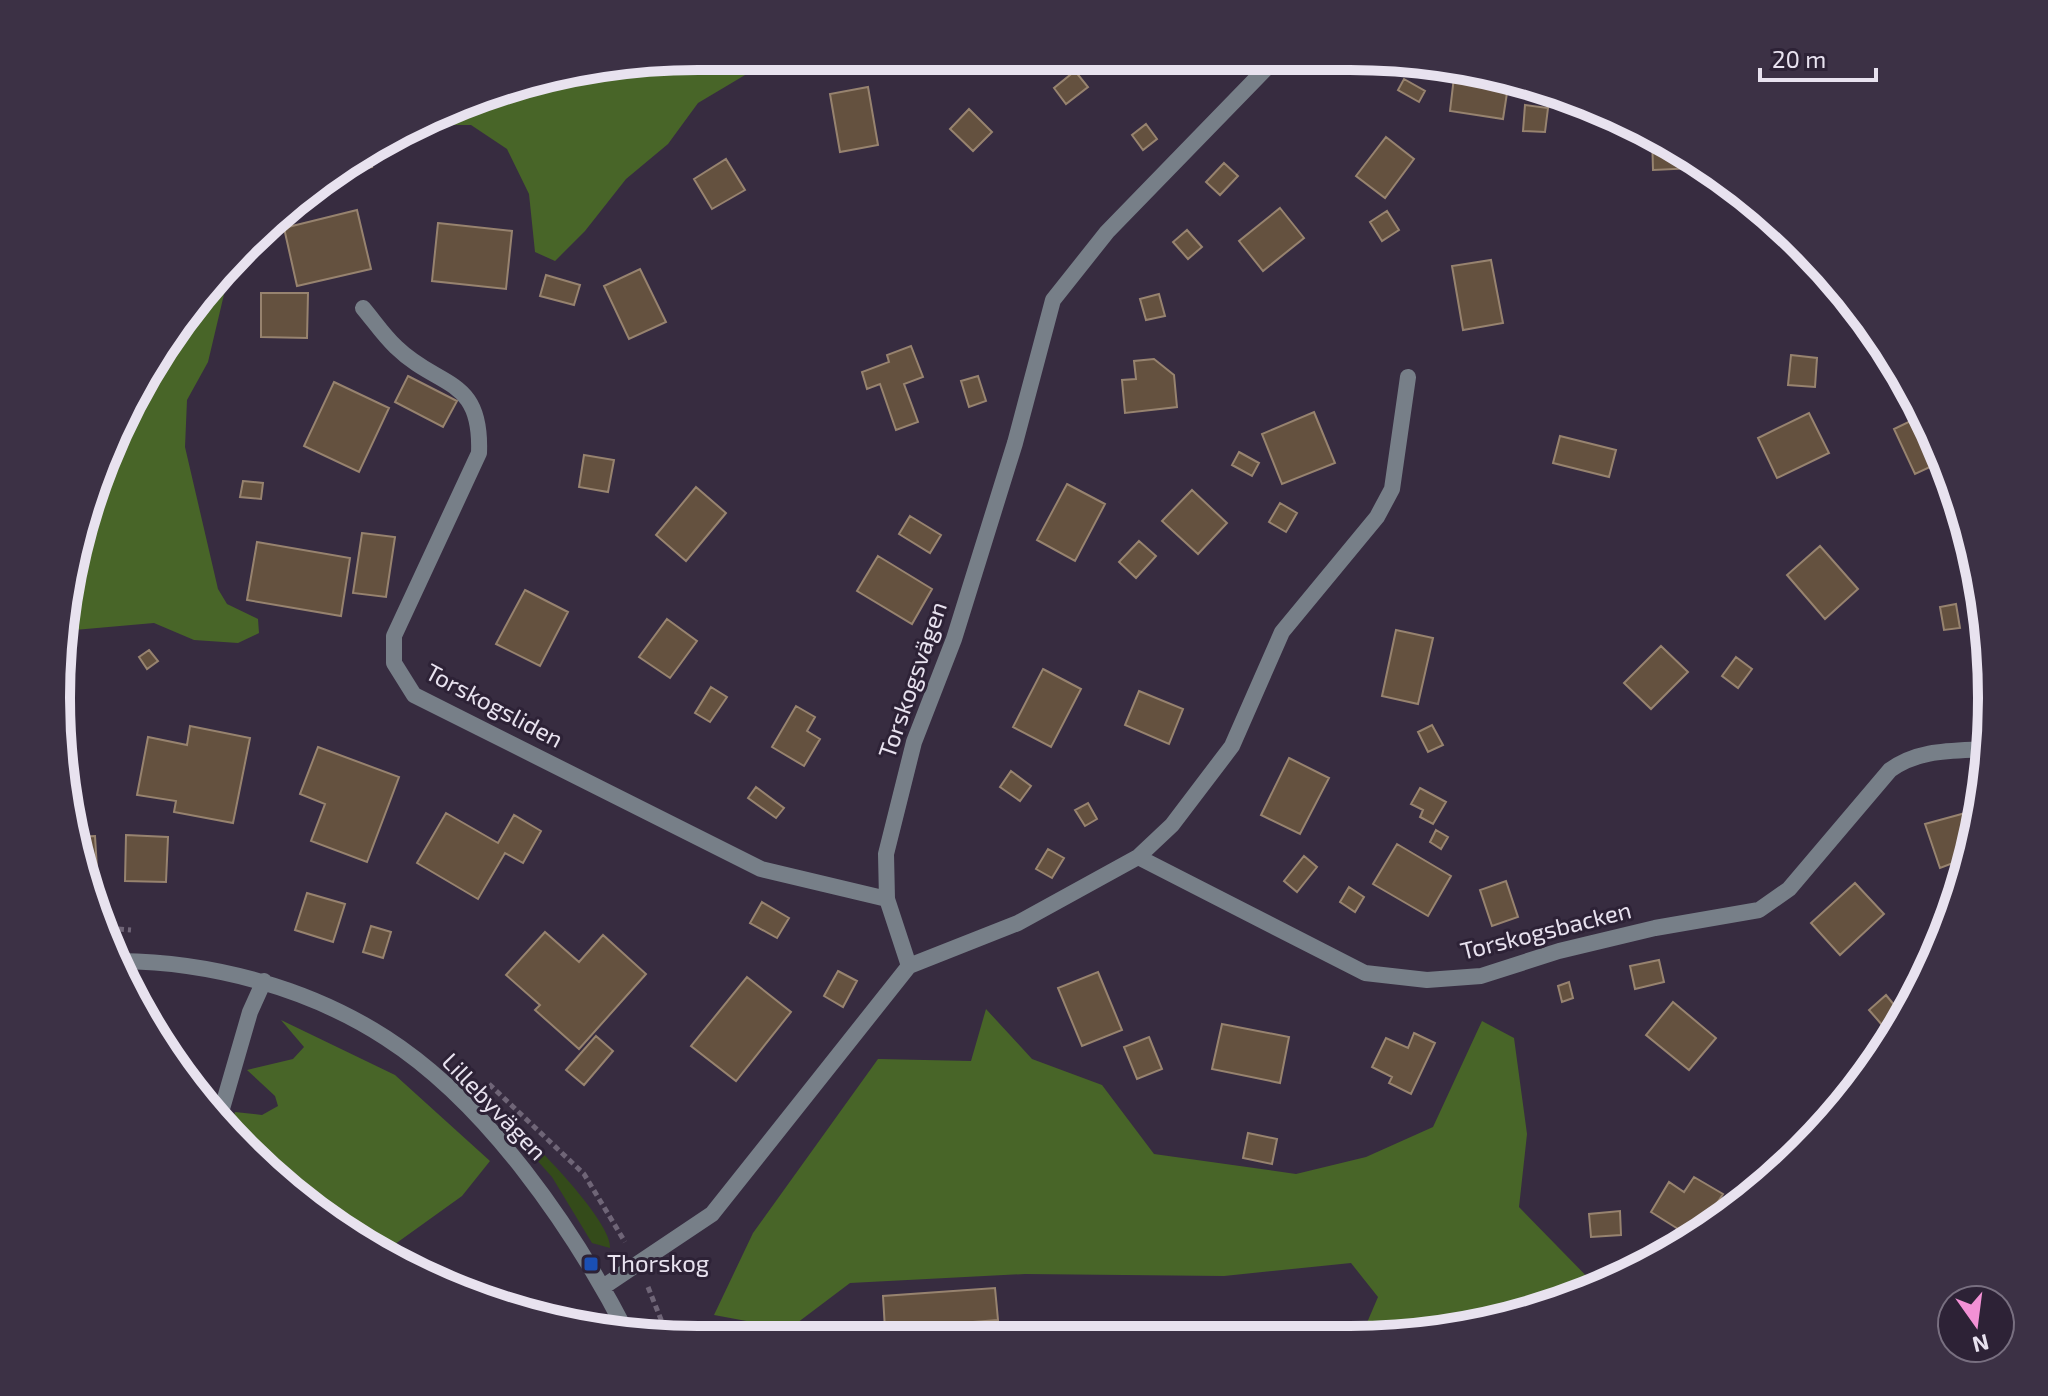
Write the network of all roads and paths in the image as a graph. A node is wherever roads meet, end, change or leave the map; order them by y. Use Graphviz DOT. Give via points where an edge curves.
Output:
graph roads {
  1 [pos="1264,70"];
  2 [pos="363,308"];
  3 [pos="1408,377"];
  4 [pos="1976,750"];
  5 [pos="1138,857"];
  6 [pos="887,899"];
  7 [pos="129,962"];
  8 [pos="909,966"];
  9 [pos="264,981"];
  10 [pos="222,1107"];
  11 [pos="603,1287"];
  12 [pos="621,1321"];
  1 -- 6 [label="street, Torskogsvägen" via="1107,232 1053,300 963,609 914,742 886,854"];
  2 -- 6 [label="street, Torskogsliden" via="397,349 467,396 480,435 479,453 394,636 394,663 414,695 761,869"];
  3 -- 5 [label="street" via="1392,489 1377,517 1282,632 1232,746 1172,825"];
  4 -- 5 [label="street, Torskogsbacken" via="1918,754 1902,761 1789,889 1759,910 1559,951 1481,976 1427,980 1365,973"];
  5 -- 8 [label="street" via="1018,923"];
  6 -- 8 [label="street, Torskogsvägen"];
  7 -- 9 [label="street, Lillebyvägen"];
  8 -- 11 [label="street" via="712,1214"];
  9 -- 10 [label="street"];
  9 -- 11 [label="street, Lillebyvägen" via="386,1038 432,1075 529,1178"];
  11 -- 12 [label="street, Lillebyvägen"];
}
